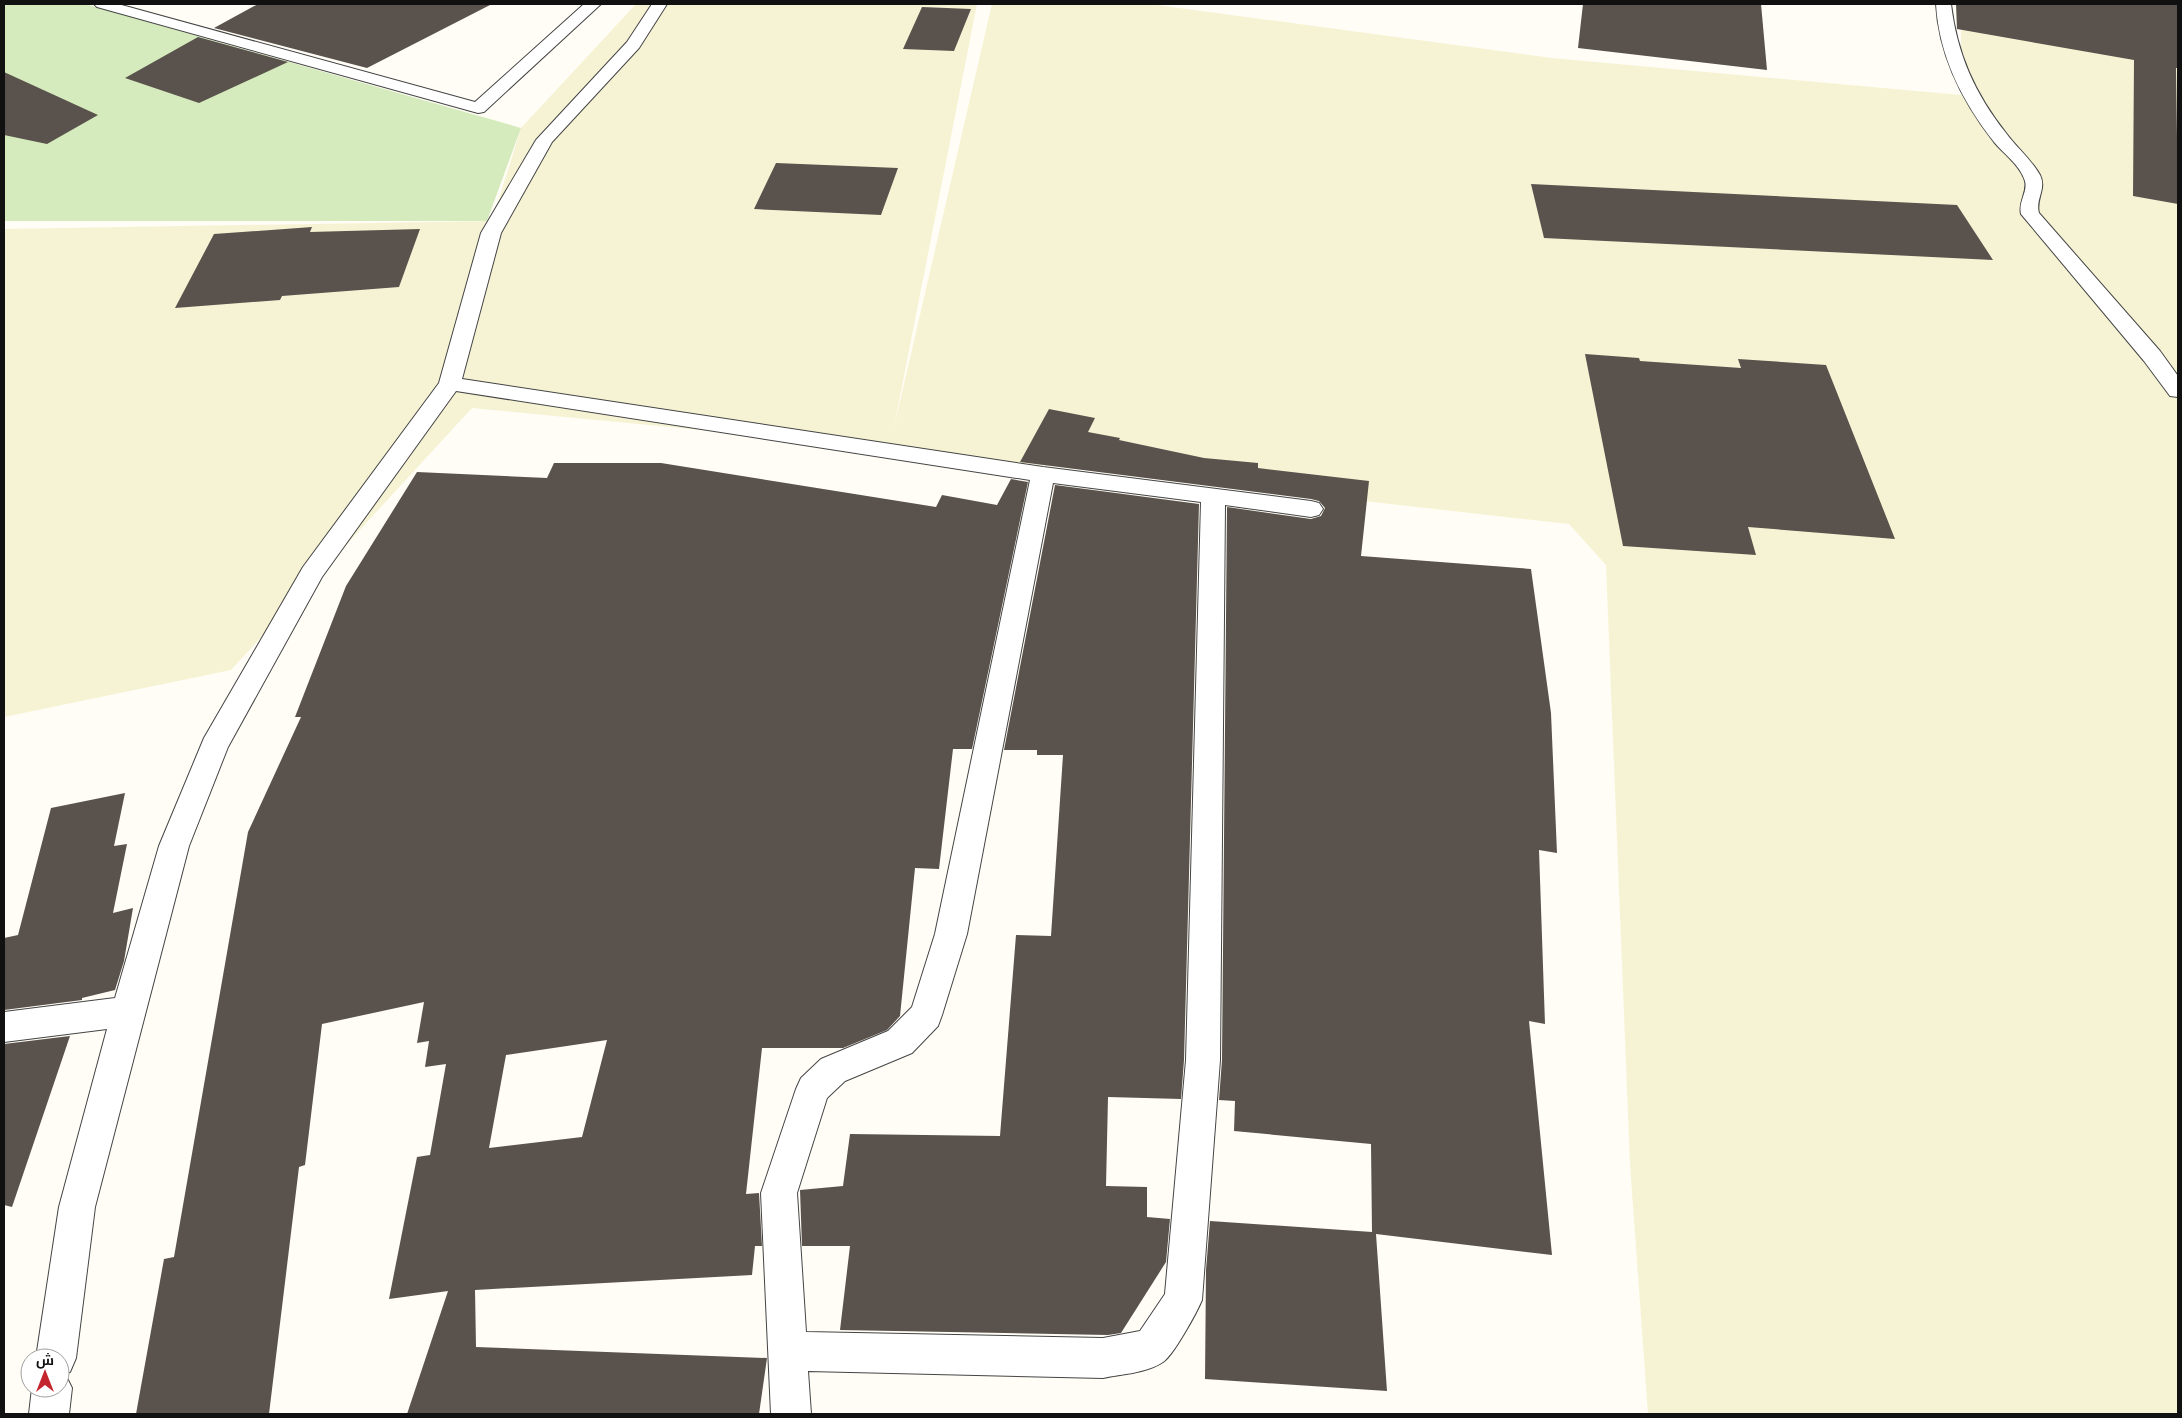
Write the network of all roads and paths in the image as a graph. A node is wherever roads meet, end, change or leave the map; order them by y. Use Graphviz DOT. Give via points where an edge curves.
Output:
graph roads {
  1 [pos="102,4"];
  2 [pos="593,4"];
  3 [pos="659,4"];
  4 [pos="1943,4"];
  5 [pos="450,384"];
  6 [pos="2178,391"];
  7 [pos="1043,474"];
  8 [pos="1212,495"];
  9 [pos="1311,509"];
  10 [pos="128,1011"];
  11 [pos="4,1027"];
  12 [pos="57,1348"];
  13 [pos="787,1351"];
  14 [pos="51,1398"];
  15 [pos="49,1414"];
  16 [pos="791,1414"];
  1 -- 2 [label="street" via="478,108"];
  3 -- 5 [label="street" via="633,46 545,140 490,234"];
  4 -- 6 [label="street" via="1951,52 1959,76 1989,124 2036,183 2028,208 2030,214 2152,356"];
  5 -- 7 [label="street"];
  5 -- 10 [label="street" via="312,573 214,746 174,846"];
  7 -- 8 [label="street"];
  7 -- 13 [label="street" via="951,934 926,1015 900,1042 833,1070 813,1089 779,1193"];
  8 -- 9 [label="street"];
  8 -- 13 [label="street" via="1203,1060 1183,1300 1151,1348 1103,1358"];
  10 -- 11 [label="street"];
  10 -- 12 [label="street" via="77,1207"];
  13 -- 16 [label="street"];
  14 -- 15 [label="street"];
}
